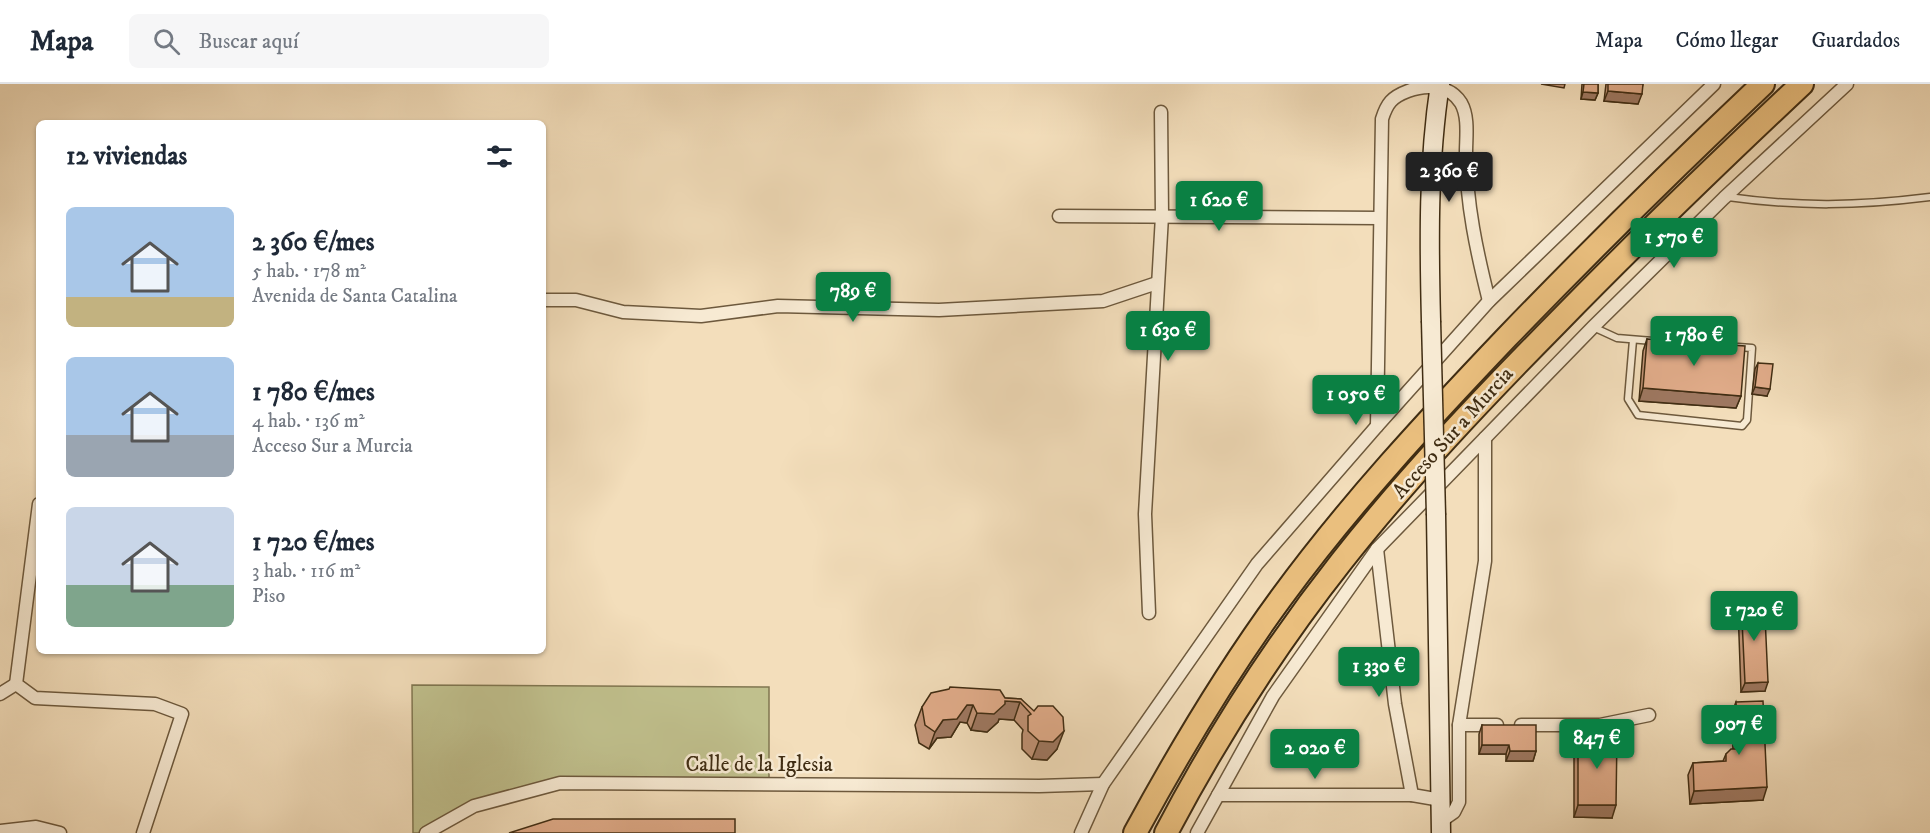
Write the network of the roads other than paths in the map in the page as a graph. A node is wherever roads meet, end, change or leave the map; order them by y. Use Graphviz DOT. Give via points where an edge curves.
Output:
graph roads {
  1 [pos="1714,84"];
  2 [pos="1764,84"];
  3 [pos="1802,84"];
  4 [pos="1848,84"];
  5 [pos="1440,86"];
  6 [pos="1161,112"];
  7 [pos="1726,196"];
  8 [pos="1930,197"];
  9 [pos="1059,216"];
  10 [pos="1162,216"];
  11 [pos="1379,218"];
  12 [pos="1157,283"];
  13 [pos="546,300"];
  14 [pos="1489,301"];
  15 [pos="1593,327"];
  16 [pos="1633,340"];
  17 [pos="1657,341"];
  18 [pos="1728,346"];
  19 [pos="1377,426"];
  20 [pos="1485,438"];
  21 [pos="36,527"];
  22 [pos="1377,549"];
  23 [pos="1149,613"];
  24 [pos="16,684"];
  25 [pos="0,694"];
  26 [pos="1649,715"];
  27 [pos="1459,725"];
  28 [pos="1103,784"];
  29 [pos="1218,795"];
  30 [pos="1412,795"];
  31 [pos="1441,800"];
  32 [pos="1441,827"];
  33 [pos="0,831"];
  34 [pos="60,833"];
  35 [pos="143,833"];
  36 [pos="426,833"];
  37 [pos="1081,833"];
  38 [pos="1135,833"];
  39 [pos="1166,833"];
  40 [pos="1197,833"];
  1 -- 14 [label="street"];
  2 -- 38 [label="highway, Acceso Sur a Murcia" via="1572,270 1422,427 1362,496 1252,638"];
  3 -- 39 [label="highway, Acceso Sur a Murcia" via="1524,356 1374,521 1245,696"];
  4 -- 7 [label="street"];
  5 -- 11 [label="street" via="1417,87 1386,105 1380,142"];
  5 -- 14 [label="street" via="1462,104 1466,116 1474,242"];
  5 -- 31 [label="main road, bridge" via="1431,169 1430,246"];
  6 -- 10 [label="street"];
  7 -- 8 [label="lane" via="1808,205"];
  7 -- 15 [label="street"];
  9 -- 10 [label="street"];
  10 -- 11 [label="street"];
  10 -- 12 [label="street"];
  11 -- 19 [label="street"];
  12 -- 13 [label="street" via="1103,302 939,310 778,306 701,315 623,312 576,300"];
  12 -- 23 [label="street" via="1144,514"];
  14 -- 19 [label="street"];
  15 -- 16 [label="lane" via="1617,338"];
  15 -- 20 [label="street"];
  16 -- 17 [label="lane"];
  16 -- 18 [label="lane" via="1628,399 1638,415 1742,426 1747,420 1752,348"];
  19 -- 28 [label="street" via="1257,564"];
  20 -- 22 [label="street"];
  20 -- 27 [label="street" via="1485,561"];
  21 -- 24 [label="street"];
  22 -- 29 [label="street" via="1273,696"];
  22 -- 30 [label="street" via="1395,704"];
  24 -- 25 [label="street"];
  24 -- 35 [label="street" via="35,698 155,704 182,714"];
  26 -- 27 [label="street" via="1600,725"];
  27 -- 32 [label="street" via="1459,802"];
  28 -- 36 [label="street, Calle de la Iglesia" via="560,783 474,806"];
  28 -- 37 [label="street"];
  29 -- 30 [label="street"];
  29 -- 40 [label="street"];
  30 -- 31 [label="street"];
  31 -- 32 [label="main road"];
  33 -- 34 [label="street" via="36,827"];
}
